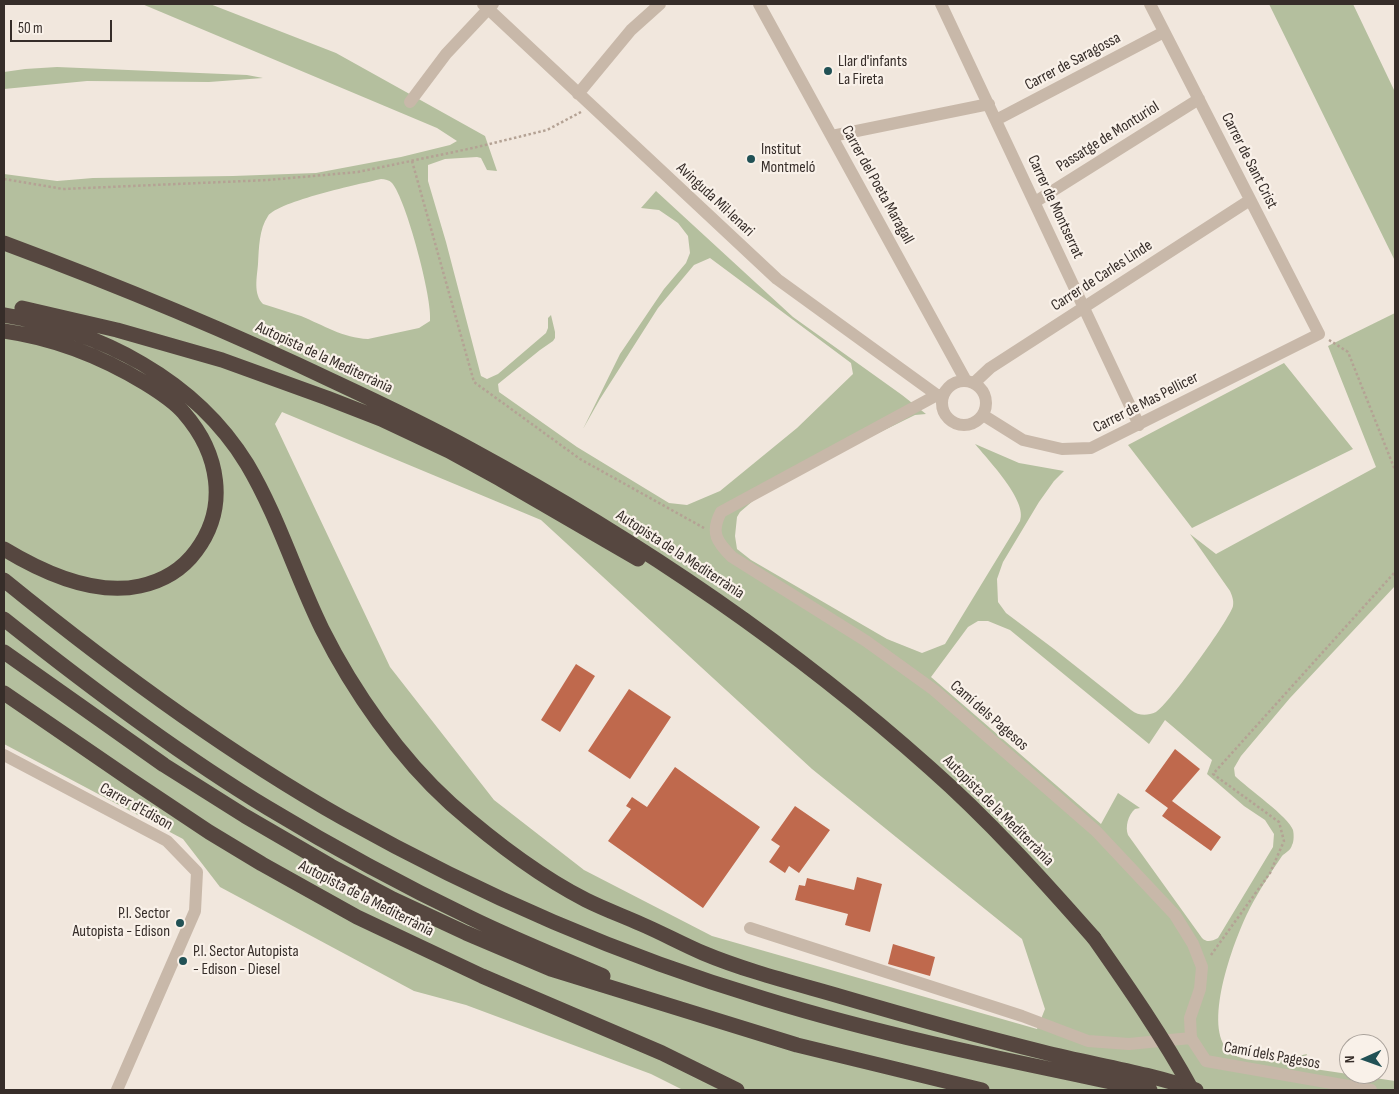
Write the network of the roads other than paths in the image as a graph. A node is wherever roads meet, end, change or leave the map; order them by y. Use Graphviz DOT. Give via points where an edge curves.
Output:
graph roads {
  1 [pos="660,4"];
  2 [pos="759,4"];
  3 [pos="941,4"];
  4 [pos="1150,4"];
  5 [pos="488,5"];
  6 [pos="1164,32"];
  7 [pos="578,94"];
  8 [pos="1199,99"];
  9 [pos="410,102"];
  10 [pos="989,104"];
  11 [pos="996,120"];
  12 [pos="832,136"];
  13 [pos="1250,200"];
  14 [pos="1035,202"];
  15 [pos="4,243"];
  16 [pos="4,306"];
  17 [pos="1084,307"];
  18 [pos="4,315"];
  19 [pos="4,330"];
  20 [pos="1320,334"];
  21 [pos="970,382"];
  22 [pos="940,395"];
  23 [pos="983,415"];
  24 [pos="1139,424"];
  25 [pos="4,549"];
  26 [pos="4,580"];
  27 [pos="736,612"];
  28 [pos="4,619"];
  29 [pos="4,652"];
  30 [pos="4,693"];
  31 [pos="4,755"];
  32 [pos="750,928"];
  33 [pos="663,1003"];
  34 [pos="1191,1038"];
  35 [pos="117,1090"];
  36 [pos="737,1090"];
  37 [pos="982,1090"];
  38 [pos="1150,1090"];
  39 [pos="1192,1090"];
  40 [pos="1196,1090"];
  41 [pos="1371,1090"];
  1 -- 7 [label="street" via="631,30"];
  2 -- 12 [label="street, Carrer del Poeta Maragall"];
  3 -- 10 [label="street, Carrer de Montserrat"];
  4 -- 6 [label="street, Carrer de Sant Crist"];
  5 -- 7 [label="street, Avinguda Mil·lenari"];
  5 -- 9 [label="street"];
  6 -- 8 [label="street, Carrer de Sant Crist"];
  6 -- 11 [label="street, Carrer de Saragossa"];
  7 -- 22 [label="street, Avinguda Mil·lenari" via="777,279"];
  8 -- 13 [label="street, Carrer de Sant Crist"];
  8 -- 14 [label="street, Passatge de Monturiol"];
  10 -- 11 [label="street, Carrer de Montserrat"];
  10 -- 12 [label="street"];
  11 -- 14 [label="street, Carrer de Montserrat"];
  12 -- 21 [label="street, Carrer del Poeta Maragall"];
  13 -- 17 [label="street, Carrer de Carles Linde"];
  13 -- 20 [label="street, Carrer de Sant Crist"];
  14 -- 17 [label="street, Carrer de Montserrat"];
  15 -- 27 [label="highway, Autopista de la Mediterrània" via="160,304 407,416 473,450 604,527"];
  16 -- 27 [label="highway" via="117,330 222,360 381,419 500,478 618,548"];
  17 -- 21 [label="street, Carrer de Carles Linde"];
  17 -- 24 [label="street, Carrer de Montserrat"];
  18 -- 40 [label="highway" via="74,333 112,347 180,388 209,415 247,465 286,543 322,629 343,667 391,738 448,801 542,874 585,899 704,953 751,970 934,1024 1164,1079"];
  19 -- 25 [label="highway" via="79,350 125,371 159,392 183,412 200,436 213,464 217,486 215,512 205,539 180,569 160,580 139,586 104,587 69,579"];
  20 -- 24 [label="street, Carrer de Mas Pellicer"];
  21 -- 22 [label="street" via="958,381"];
  21 -- 23 [label="street" via="984,394 986,408"];
  22 -- 23 [label="street" via="942,411 952,423 968,426"];
  22 -- 34 [label="street, Camí dels Pagesos" via="721,512 715,532 720,544 732,557 866,641 934,690 1096,831 1175,915 1193,944 1202,967 1200,989 1190,1018"];
  23 -- 24 [label="street, Carrer de Mas Pellicer" via="1023,440 1062,449 1091,448"];
  26 -- 38 [label="highway" via="121,672 275,776 429,864 532,913 652,961 764,999 921,1042"];
  27 -- 39 [label="highway, Autopista de la Mediterrània, bridge" via="848,697 932,769 1002,836 1094,938 1172,1053"];
  28 -- 33 [label="highway" via="117,706 268,808 400,883"];
  29 -- 33 [label="highway" via="164,765 331,866 393,899 551,969"];
  30 -- 36 [label="highway, Autopista de la Mediterrània" via="209,832 357,918 662,1053"];
  31 -- 35 [label="street, Carrer d'Edison" via="167,840 197,872 195,912"];
  32 -- 34 [label="street" via="1022,1016 1088,1041 1129,1044"];
  33 -- 37 [label="highway" via="797,1045"];
  34 -- 41 [label="street, Camí dels Pagesos" via="1206,1061"];
}
